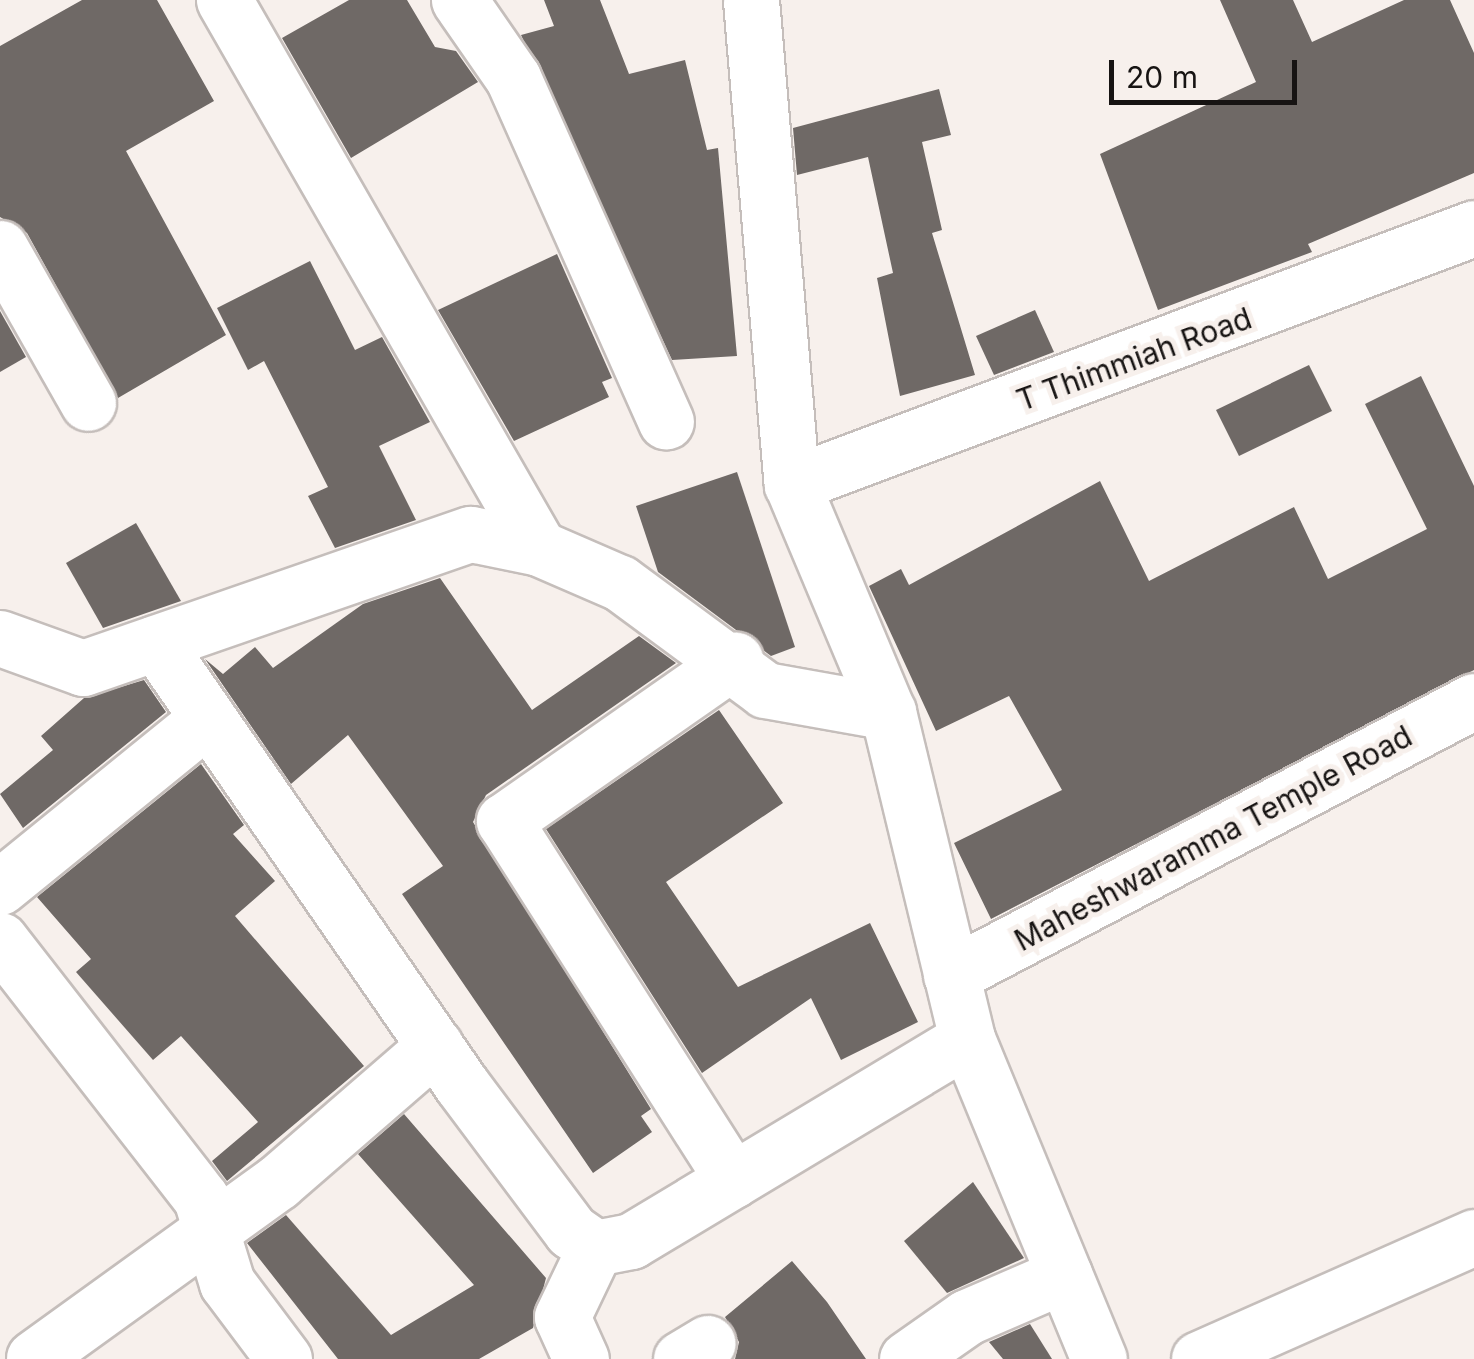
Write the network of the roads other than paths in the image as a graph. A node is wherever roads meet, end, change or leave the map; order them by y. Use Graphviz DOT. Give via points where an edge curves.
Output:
graph roads {
  1 [pos="224,0"];
  2 [pos="458,0"];
  3 [pos="751,0"];
  4 [pos="1474,228"];
  5 [pos="0,248"];
  6 [pos="88,403"];
  7 [pos="666,422"];
  8 [pos="792,484"];
  9 [pos="539,548"];
  10 [pos="0,638"];
  11 [pos="156,643"];
  12 [pos="735,660"];
  13 [pos="1474,701"];
  14 [pos="888,712"];
  15 [pos="208,718"];
  16 [pos="0,887"];
  17 [pos="0,940"];
  18 [pos="952,975"];
  19 [pos="967,1039"];
  20 [pos="435,1046"];
  21 [pos="733,1180"];
  22 [pos="206,1236"];
  23 [pos="1474,1237"];
  24 [pos="595,1248"];
  25 [pos="1064,1275"];
  26 [pos="574,1356"];
  27 [pos="34,1358"];
  28 [pos="284,1359"];
  29 [pos="907,1359"];
  30 [pos="1099,1359"];
  31 [pos="1199,1359"];
  1 -- 9 [label="street"];
  2 -- 7 [label="street" via="513,78"];
  3 -- 8 [label="street"];
  4 -- 8 [label="street, T Thimmiah Road"];
  5 -- 6 [label="street"];
  8 -- 14 [label="street"];
  9 -- 11 [label="street" via="472,534"];
  9 -- 12 [label="street" via="620,583"];
  10 -- 11 [label="street" via="84,668"];
  11 -- 15 [label="street"];
  12 -- 14 [label="street" via="766,690"];
  12 -- 21 [label="street" via="504,820"];
  13 -- 18 [label="street, Maheshwaramma Temple Road"];
  14 -- 18 [label="street"];
  15 -- 16 [label="street"];
  15 -- 20 [label="street"];
  17 -- 22 [label="street" via="201,1198"];
  18 -- 19 [label="street"];
  19 -- 21 [label="street"];
  19 -- 25 [label="street"];
  20 -- 22 [label="street"];
  20 -- 24 [label="street" via="571,1231"];
  21 -- 24 [label="street" via="631,1241"];
  22 -- 27 [label="street"];
  22 -- 28 [label="street" via="227,1283"];
  23 -- 31 [label="street"];
  24 -- 26 [label="street" via="562,1318"];
  25 -- 29 [label="street" via="967,1318"];
  25 -- 30 [label="street"];
}
